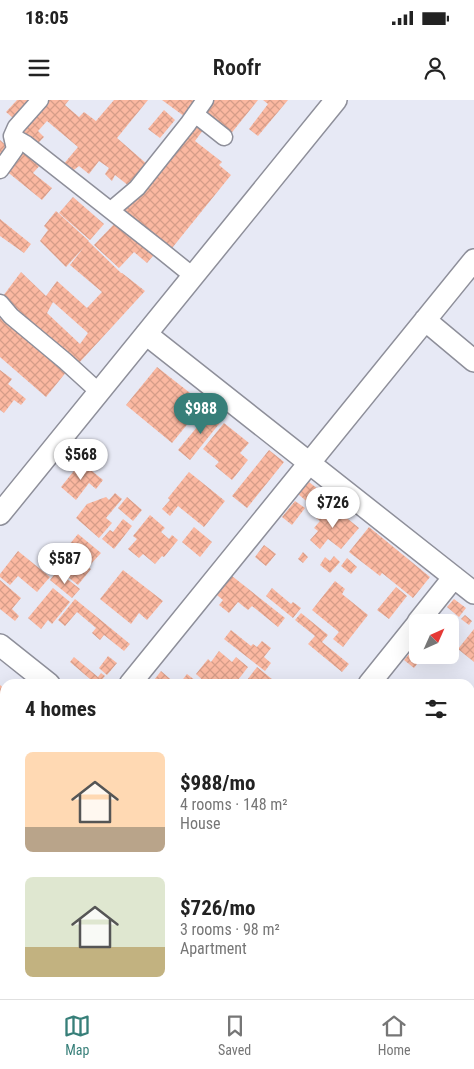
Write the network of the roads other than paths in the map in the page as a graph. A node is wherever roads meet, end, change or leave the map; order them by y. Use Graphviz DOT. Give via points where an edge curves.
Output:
graph roads {
  1 [pos="40,100"];
  2 [pos="205,100"];
  3 [pos="336,100"];
  4 [pos="195,114"];
  5 [pos="12,136"];
  6 [pos="224,137"];
  7 [pos="0,170"];
  8 [pos="0,174"];
  9 [pos="0,180"];
  10 [pos="111,210"];
  11 [pos="474,260"];
  12 [pos="193,276"];
  13 [pos="0,303"];
  14 [pos="425,320"];
  15 [pos="146,334"];
  16 [pos="474,361"];
  17 [pos="99,392"];
  18 [pos="309,463"];
  19 [pos="0,514"];
  20 [pos="454,578"];
  21 [pos="474,593"];
  22 [pos="425,614"];
  23 [pos="409,634"];
  24 [pos="0,645"];
  25 [pos="43,679"];
  26 [pos="134,679"];
  27 [pos="373,679"];
  1 -- 5 [label="street"];
  2 -- 4 [label="street"];
  3 -- 12 [label="street"];
  4 -- 6 [label="street"];
  4 -- 10 [label="street" via="137,188"];
  5 -- 7 [label="street" via="15,149"];
  5 -- 10 [label="street"];
  8 -- 9 [label="street"];
  10 -- 12 [label="street"];
  11 -- 14 [label="street"];
  12 -- 15 [label="street"];
  13 -- 17 [label="street"];
  14 -- 16 [label="street"];
  14 -- 18 [label="street"];
  15 -- 17 [label="street"];
  15 -- 18 [label="street"];
  17 -- 19 [label="street"];
  18 -- 20 [label="street"];
  18 -- 26 [label="street"];
  20 -- 21 [label="street"];
  20 -- 22 [label="street"];
  23 -- 27 [label="street"];
  24 -- 25 [label="street"];
}
